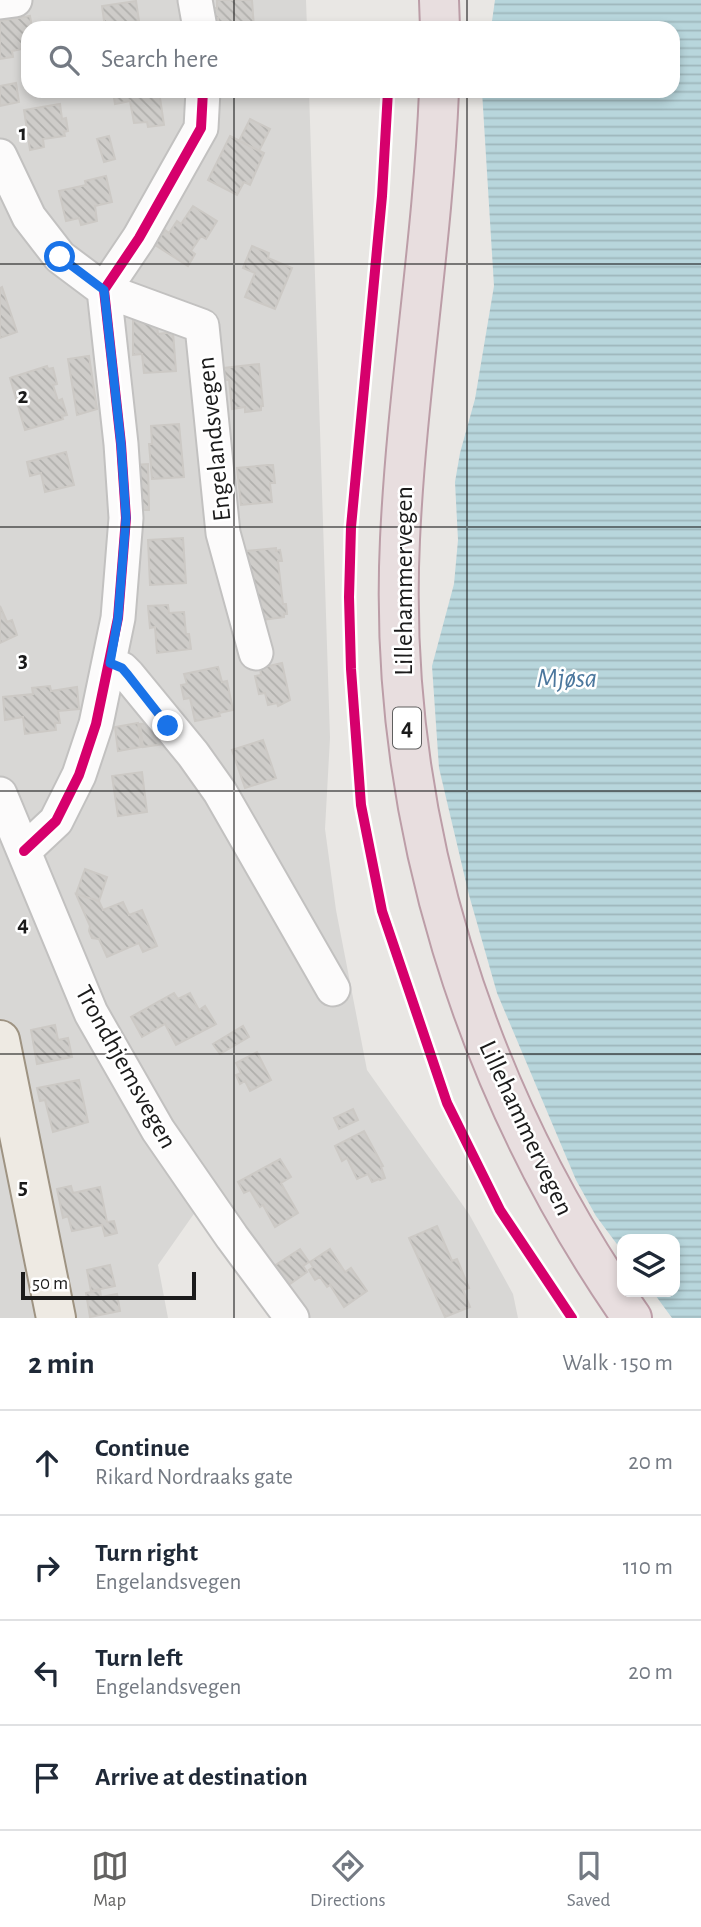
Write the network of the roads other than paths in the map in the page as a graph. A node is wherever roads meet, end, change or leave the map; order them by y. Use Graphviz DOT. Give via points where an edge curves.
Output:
graph roads {
  1 [pos="15,0"];
  2 [pos="195,0"];
  3 [pos="439,0"];
  4 [pos="0,2"];
  5 [pos="199,21"];
  6 [pos="440,21"];
  7 [pos="203,98"];
  8 [pos="439,98"];
  9 [pos="0,156"];
  10 [pos="104,290"];
  11 [pos="256,653"];
  12 [pos="110,663"];
  13 [pos="0,794"];
  14 [pos="24,851"];
  15 [pos="333,989"];
  16 [pos="0,1040"];
  17 [pos="56,1318"];
  18 [pos="292,1318"];
  19 [pos="632,1318"];
  1 -- 4 [label="street"];
  2 -- 5 [label="street"];
  3 -- 6 [label="highway"];
  7 -- 10 [label="street" via="197,138"];
  8 -- 19 [label="highway, Lillehammervegen / 4" via="400,540 401,650 413,773 444,923 501,1084 542,1173"];
  9 -- 10 [label="street" via="29,217 60,257"];
  10 -- 11 [label="street, Engelandsvegen" via="202,326 223,533"];
  10 -- 12 [label="street" via="126,518"];
  12 -- 14 [label="street" via="79,775 56,821"];
  12 -- 15 [label="street" via="128,675 220,792"];
  13 -- 14 [label="street, Trondhjemsvegen"];
  14 -- 18 [label="street, Trondhjemsvegen" via="91,1013 131,1083 158,1130"];
  16 -- 17 [label="main road"];
}
